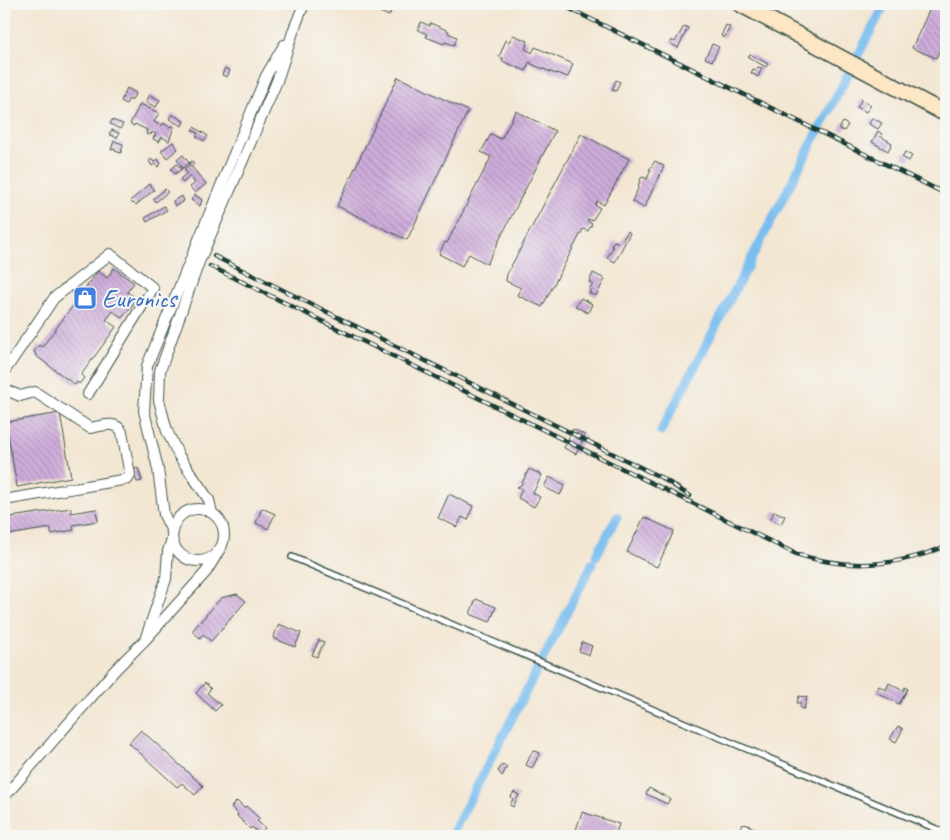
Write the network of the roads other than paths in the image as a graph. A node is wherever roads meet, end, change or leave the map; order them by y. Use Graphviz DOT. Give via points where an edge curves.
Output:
graph roads {
  1 [pos="304,4"];
  2 [pos="740,4"];
  3 [pos="294,29"];
  4 [pos="946,114"];
  5 [pos="4,372"];
  6 [pos="4,389"];
  7 [pos="88,394"];
  8 [pos="4,500"];
  9 [pos="212,512"];
  10 [pos="173,536"];
  11 [pos="217,554"];
  12 [pos="292,557"];
  13 [pos="145,640"];
  14 [pos="4,797"];
  15 [pos="745,830"];
  16 [pos="946,833"];
  17 [pos="758,836"];
  1 -- 3 [label="street"];
  2 -- 4 [label="street"];
  3 -- 9 [label="street" via="277,81 199,262 160,371 159,400 166,431 209,500"];
  3 -- 10 [label="street" via="266,76 147,366 144,411 158,470 164,515"];
  5 -- 7 [label="street" via="54,298 110,254 153,288"];
  6 -- 8 [label="street" via="20,396 35,392 90,428 119,426 130,475 128,479"];
  9 -- 10 [label="street" via="189,510 179,517 173,527"];
  9 -- 11 [label="street" via="224,532 223,544"];
  10 -- 11 [label="street" via="178,552 190,560 204,560"];
  10 -- 13 [label="street" via="166,578"];
  11 -- 13 [label="street" via="206,572"];
  12 -- 16 [label="lane"];
  13 -- 14 [label="street"];
  15 -- 17 [label="street"];
}
